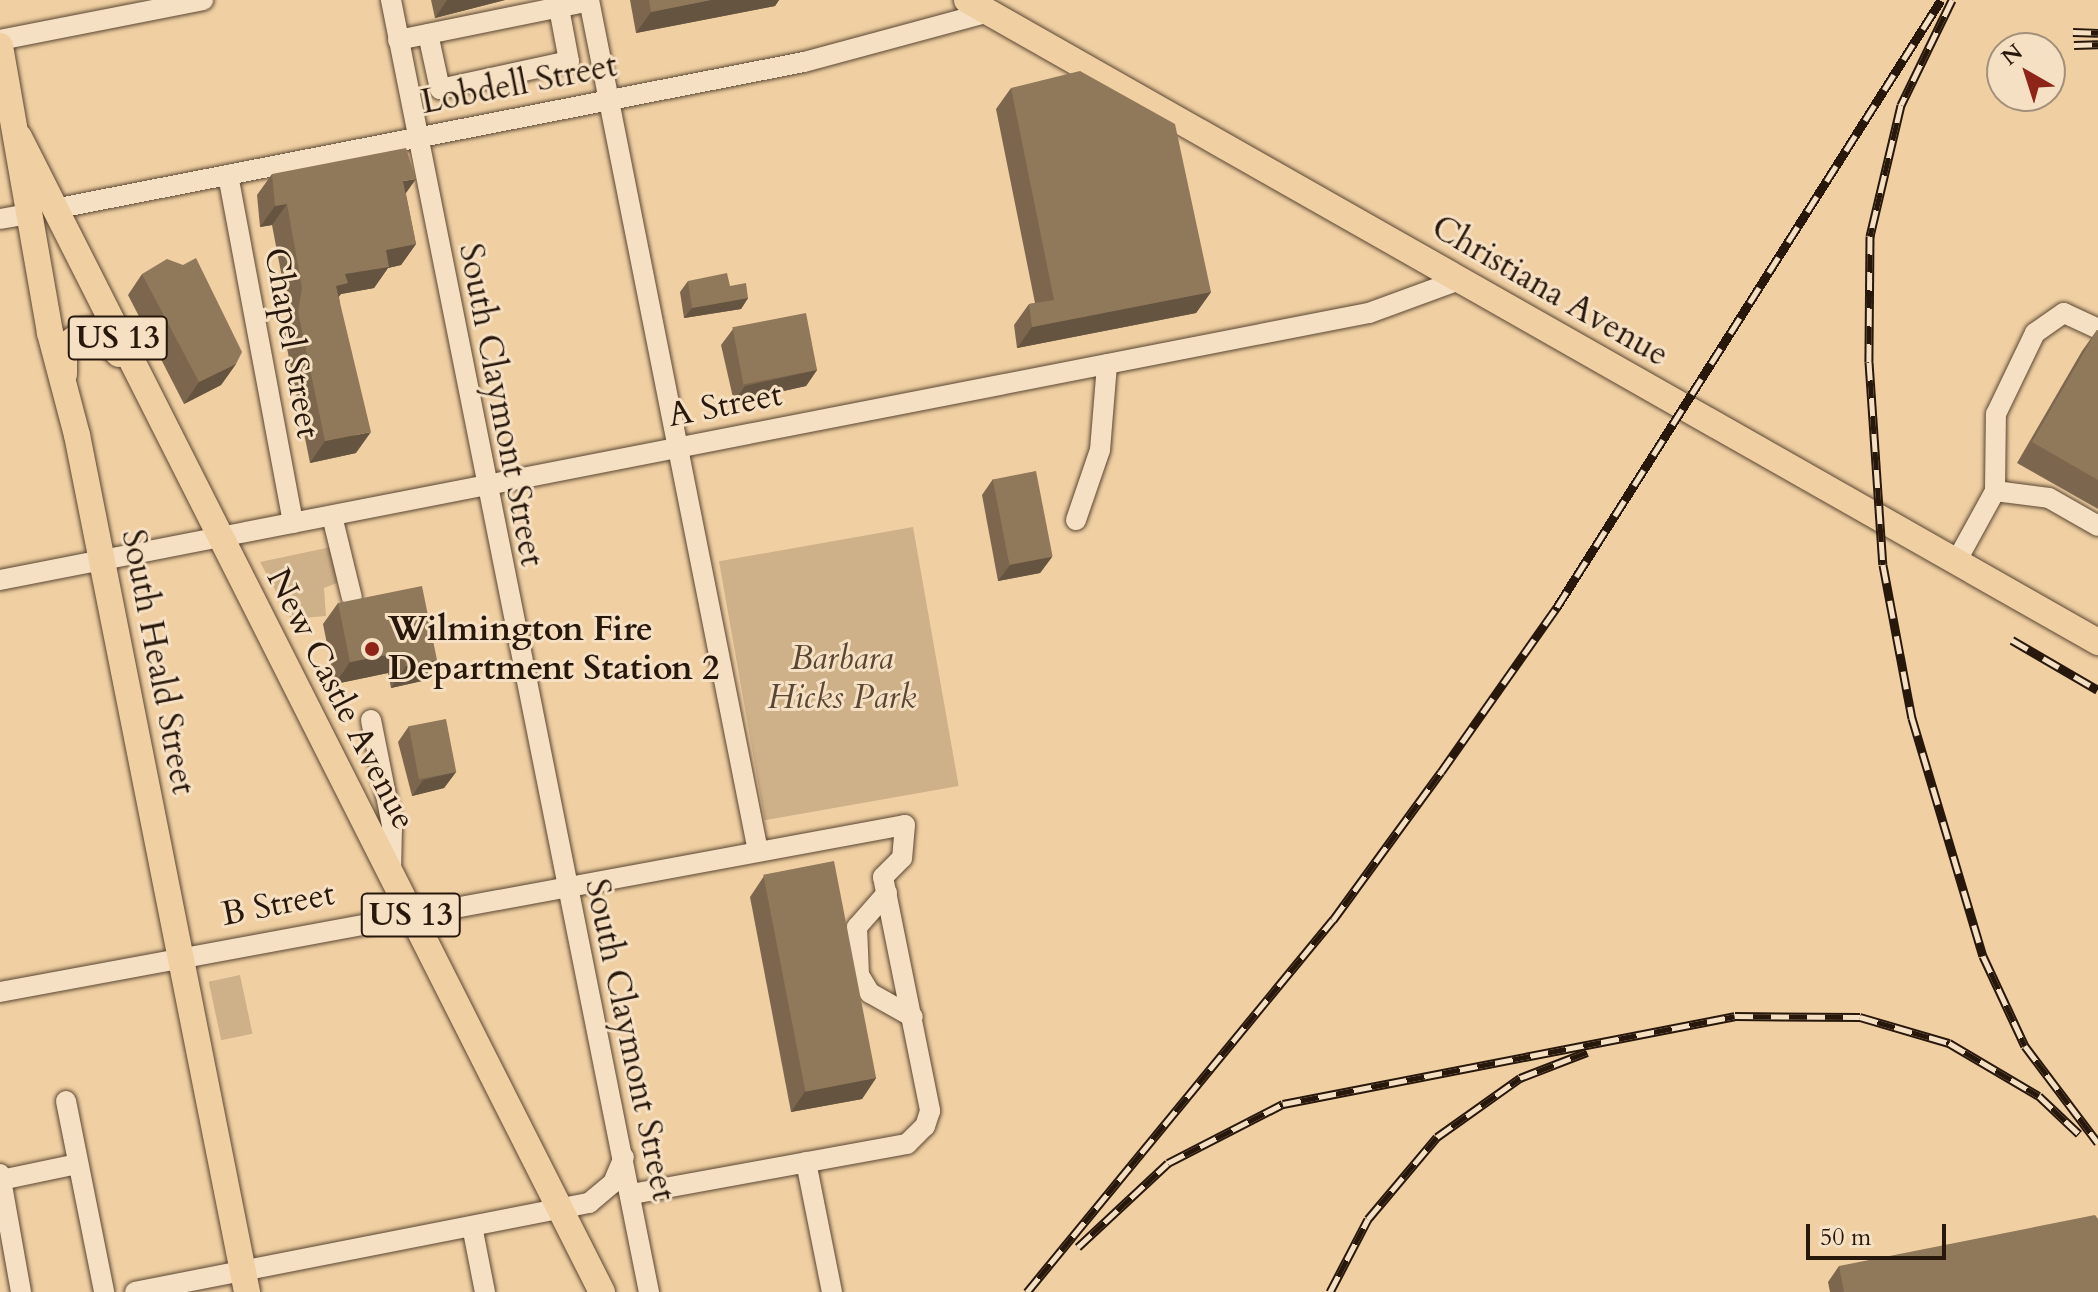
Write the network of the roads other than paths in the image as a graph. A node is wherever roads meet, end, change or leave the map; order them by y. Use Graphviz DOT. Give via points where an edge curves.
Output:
graph roads {
  1 [pos="203,0"];
  2 [pos="391,0"];
  3 [pos="589,0"];
  4 [pos="978,6"];
  5 [pos="559,8"];
  6 [pos="428,34"];
  7 [pos="0,40"];
  8 [pos="398,40"];
  9 [pos="0,46"];
  10 [pos="608,99"];
  11 [pos="7,112"];
  12 [pos="19,137"];
  13 [pos="415,137"];
  14 [pos="228,175"];
  15 [pos="59,208"];
  16 [pos="27,214"];
  17 [pos="0,219"];
  18 [pos="1459,280"];
  19 [pos="2098,329"];
  20 [pos="1107,364"];
  21 [pos="64,376"];
  22 [pos="139,379"];
  23 [pos="678,447"];
  24 [pos="485,485"];
  25 [pos="1995,491"];
  26 [pos="332,516"];
  27 [pos="1076,520"];
  28 [pos="293,523"];
  29 [pos="2098,526"];
  30 [pos="221,538"];
  31 [pos="102,561"];
  32 [pos="1956,562"];
  33 [pos="0,580"];
  34 [pos="352,598"];
  35 [pos="2098,642"];
  36 [pos="371,720"];
  37 [pos="757,846"];
  38 [pos="391,876"];
  39 [pos="564,885"];
  40 [pos="887,893"];
  41 [pos="409,912"];
  42 [pos="179,956"];
  43 [pos="0,992"];
  44 [pos="913,1017"];
  45 [pos="66,1101"];
  46 [pos="624,1157"];
  47 [pos="806,1162"];
  48 [pos="77,1164"];
  49 [pos="1,1183"];
  50 [pos="631,1194"];
  51 [pos="561,1209"];
  52 [pos="472,1226"];
  53 [pos="245,1281"];
  54 [pos="21,1292"];
  55 [pos="104,1292"];
  56 [pos="135,1292"];
  57 [pos="485,1292"];
  58 [pos="602,1292"];
  59 [pos="649,1292"];
  60 [pos="832,1292"];
  1 -- 7 [label="street"];
  2 -- 8 [label="street, South Claymont Street"];
  3 -- 5 [label="street"];
  3 -- 10 [label="street"];
  4 -- 10 [label="street, Lobdell Street" via="869,47"];
  4 -- 18 [label="main road, Christiana Avenue"];
  5 -- 6 [label="street"];
  5 -- 6 [label="street" via="569,61 440,89"];
  6 -- 8 [label="street"];
  8 -- 13 [label="street, South Claymont Street"];
  9 -- 11 [label="main road, South Heald Street / US 13"];
  10 -- 13 [label="street, Lobdell Street"];
  10 -- 23 [label="street"];
  11 -- 12 [label="main road, South Heald Street / US 13"];
  12 -- 15 [label="main road, New Castle Avenue / US 13"];
  12 -- 16 [label="main road, South Heald Street / US 13"];
  13 -- 14 [label="street, Lobdell Street"];
  13 -- 24 [label="street, South Claymont Street"];
  14 -- 15 [label="street, Lobdell Street"];
  14 -- 28 [label="street, Chapel Street"];
  15 -- 22 [label="main road, New Castle Avenue / US 13"];
  16 -- 17 [label="street"];
  16 -- 21 [label="main road, South Heald Street / US 13"];
  18 -- 20 [label="street, A Street" via="1369,313"];
  18 -- 32 [label="main road, Christiana Avenue"];
  19 -- 25 [label="street" via="2064,313 2035,333 1996,414"];
  20 -- 23 [label="street, A Street"];
  20 -- 27 [label="street" via="1100,450"];
  21 -- 22 [label="main road" via="64,347 95,330"];
  21 -- 31 [label="main road, South Heald Street / US 13"];
  22 -- 30 [label="main road, New Castle Avenue / US 13"];
  23 -- 24 [label="street, A Street"];
  23 -- 37 [label="street"];
  24 -- 26 [label="street, A Street"];
  24 -- 39 [label="street, South Claymont Street"];
  25 -- 29 [label="street" via="2049,498"];
  25 -- 32 [label="street"];
  26 -- 28 [label="street, A Street"];
  26 -- 34 [label="street"];
  28 -- 30 [label="street, A Street"];
  30 -- 31 [label="street, A Street"];
  30 -- 38 [label="main road, New Castle Avenue / US 13"];
  31 -- 33 [label="street, A Street"];
  31 -- 42 [label="main road, South Heald Street / US 13"];
  32 -- 35 [label="main road, Christiana Avenue"];
  36 -- 38 [label="street" via="392,825"];
  37 -- 39 [label="street, B Street"];
  37 -- 40 [label="street, B Street" via="905,825 909,841 883,877"];
  38 -- 41 [label="main road, New Castle Avenue / US 13"];
  39 -- 41 [label="street, B Street"];
  39 -- 46 [label="street, South Claymont Street"];
  40 -- 44 [label="street"];
  40 -- 44 [label="street" via="857,927 859,975 870,993"];
  41 -- 42 [label="street, B Street"];
  41 -- 51 [label="main road, New Castle Avenue / US 13"];
  42 -- 43 [label="street, B Street"];
  42 -- 53 [label="main road, South Heald Street / US 13"];
  44 -- 47 [label="street" via="930,1111 907,1144"];
  45 -- 48 [label="street"];
  46 -- 50 [label="street, South Claymont Street"];
  46 -- 51 [label="street" via="597,1199"];
  47 -- 50 [label="street"];
  47 -- 60 [label="street"];
  48 -- 49 [label="street"];
  48 -- 55 [label="street"];
  49 -- 54 [label="street"];
  50 -- 59 [label="street, South Claymont Street"];
  51 -- 52 [label="street"];
  51 -- 58 [label="main road, New Castle Avenue / US 13"];
  52 -- 53 [label="street"];
  52 -- 57 [label="street"];
  53 -- 56 [label="street"];
}
